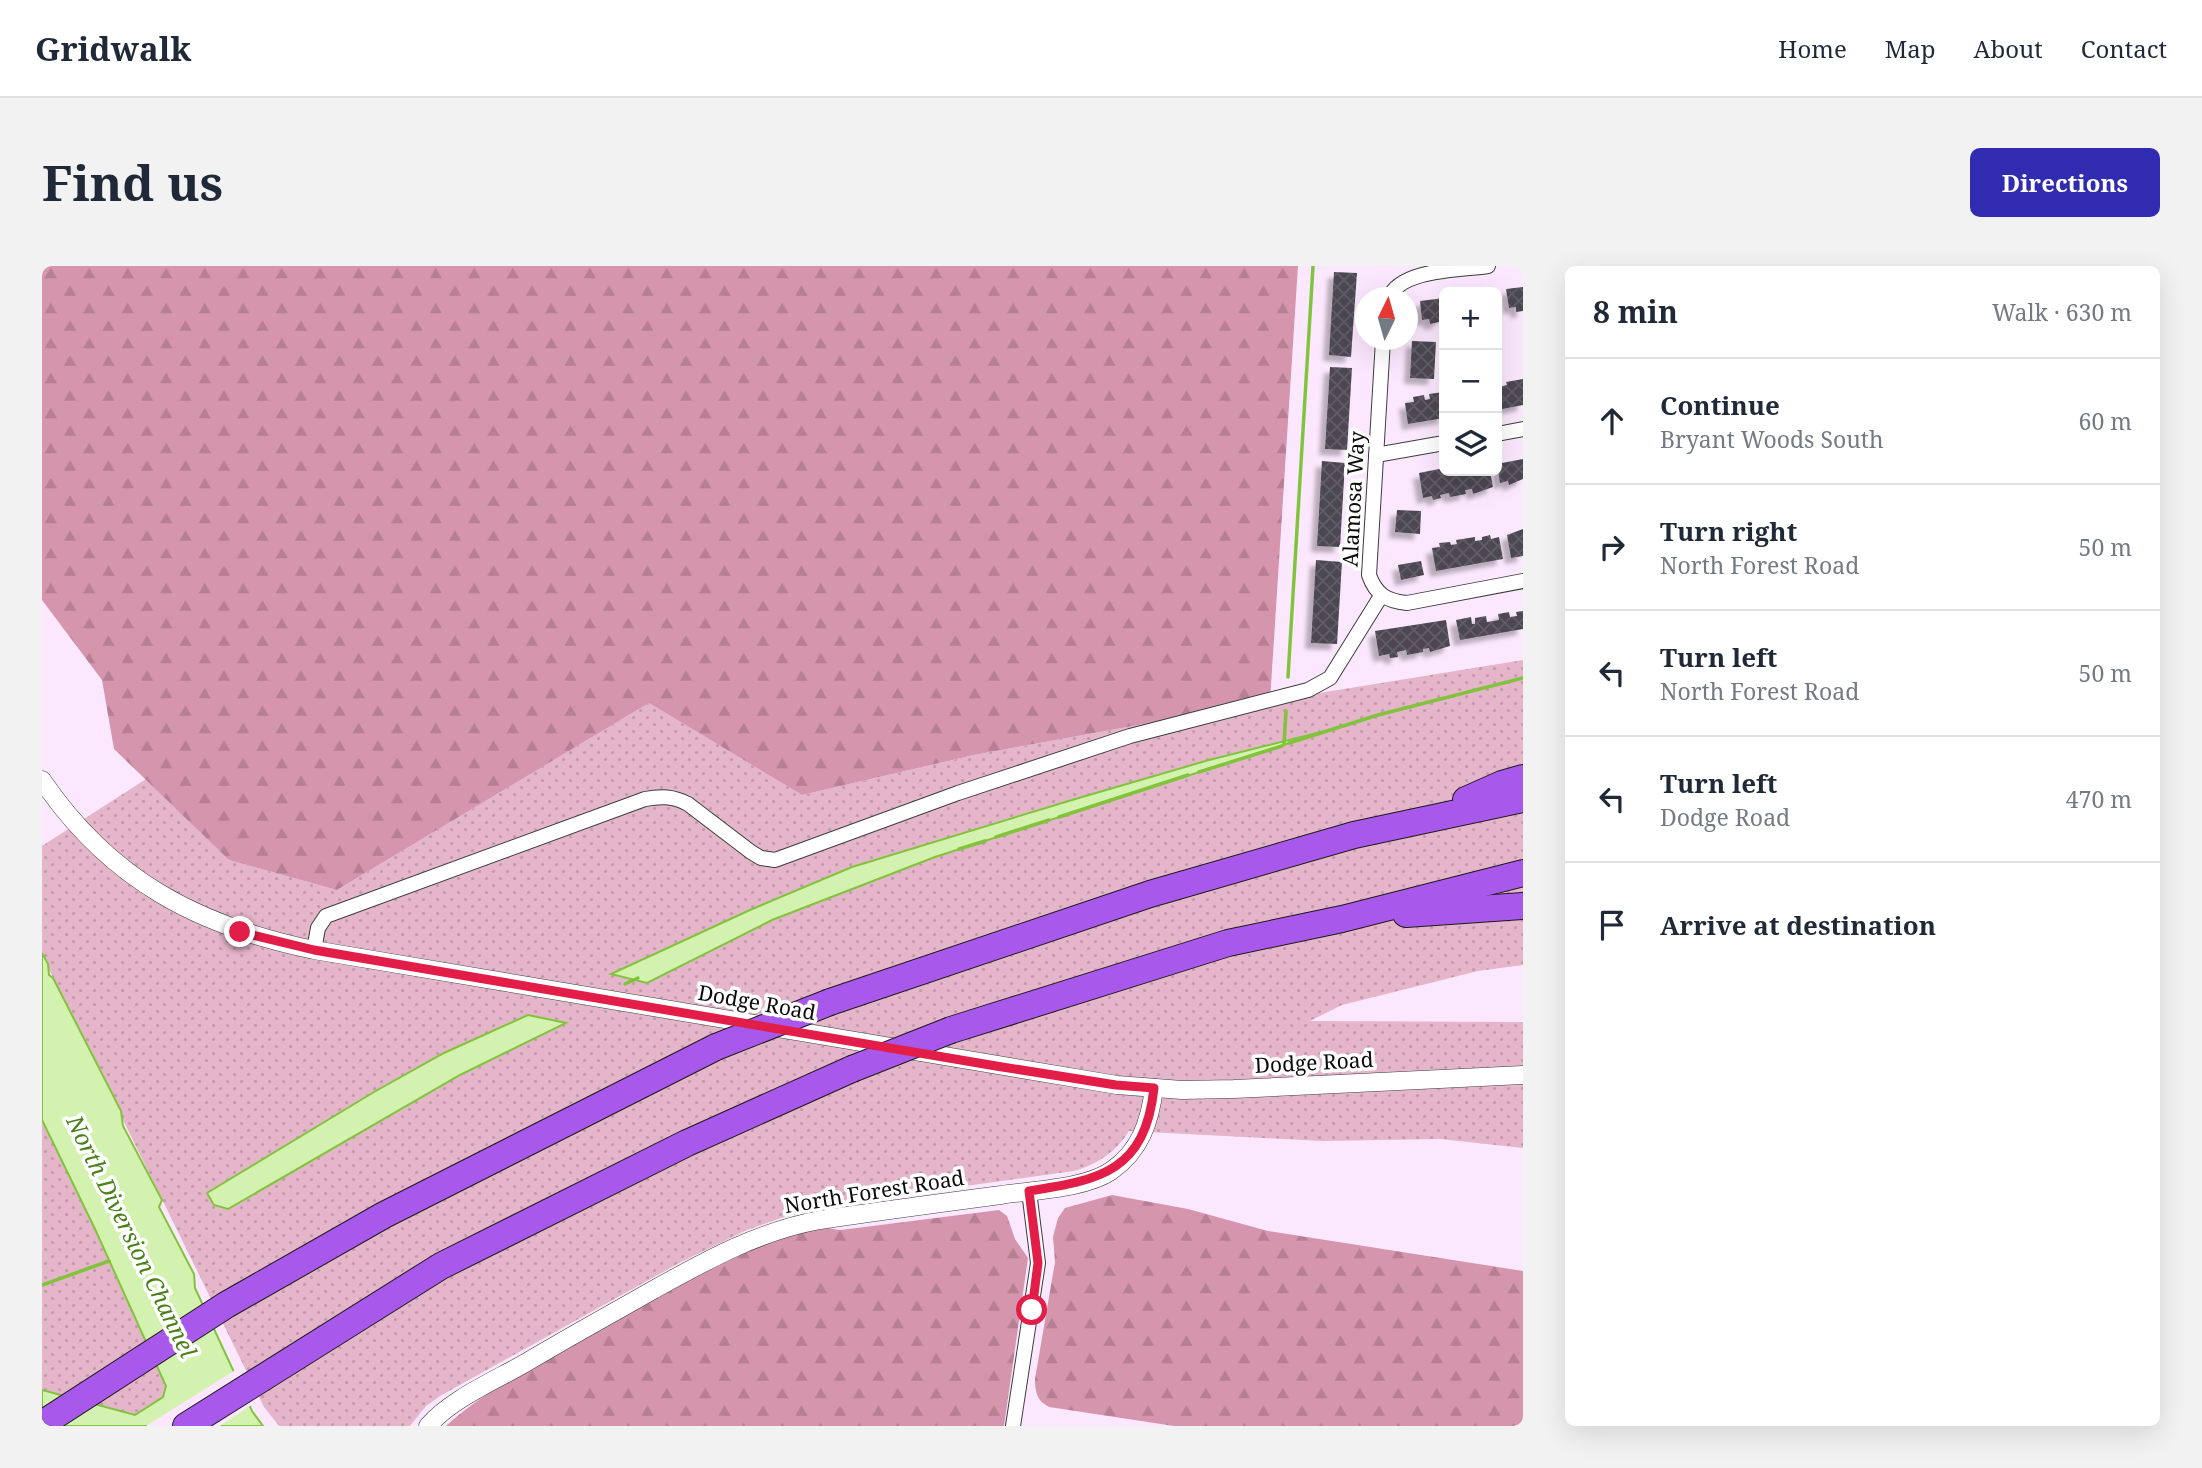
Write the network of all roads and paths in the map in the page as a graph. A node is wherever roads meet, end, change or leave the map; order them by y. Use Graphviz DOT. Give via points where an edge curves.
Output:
graph roads {
  1 [pos="1488,266"];
  2 [pos="1444,269"];
  3 [pos="1397,287"];
  4 [pos="1382,350"];
  5 [pos="1523,429"];
  6 [pos="1502,433"];
  7 [pos="1439,444"];
  8 [pos="1376,455"];
  9 [pos="1523,581"];
  10 [pos="1381,596"];
  11 [pos="1523,778"];
  12 [pos="42,780"];
  13 [pos="1523,799"];
  14 [pos="1426,819"];
  15 [pos="1523,873"];
  16 [pos="1523,906"];
  17 [pos="1342,919"];
  18 [pos="314,950"];
  19 [pos="1523,1075"];
  20 [pos="1154,1088"];
  21 [pos="1029,1191"];
  22 [pos="42,1424"];
  23 [pos="186,1426"];
  24 [pos="428,1426"];
  25 [pos="1013,1426"];
  1 -- 2 [label="street"];
  2 -- 3 [label="street" via="1401,281"];
  4 -- 8 [label="street, Alamosa Way"];
  5 -- 6 [label="street"];
  7 -- 8 [label="street"];
  8 -- 10 [label="street, Alamosa Way" via="1369,575"];
  9 -- 10 [label="street" via="1407,603"];
  10 -- 18 [label="street" via="1330,678 1308,690 1130,736 775,860 751,852 688,804 661,796 645,799 326,916 318,928"];
  11 -- 14 [label="highway"];
  12 -- 18 [label="street, Dodge Road" via="81,831 149,887 230,928"];
  13 -- 14 [label="highway"];
  14 -- 22 [label="highway, bridge" via="1150,894 830,1002 716,1047 384,1215 176,1336"];
  15 -- 17 [label="highway"];
  16 -- 17 [label="highway"];
  17 -- 23 [label="highway, bridge" via="1228,943 951,1030 852,1069 687,1143 441,1266"];
  18 -- 20 [label="street, Dodge Road" via="996,1066"];
  19 -- 20 [label="street, Dodge Road" via="1234,1089"];
  20 -- 21 [label="street, North Forest Road" via="1144,1132 1115,1168 1083,1182"];
  21 -- 24 [label="street, North Forest Road" via="820,1220 751,1239 557,1344 450,1407"];
  21 -- 25 [label="street" via="1038,1263"];
}
